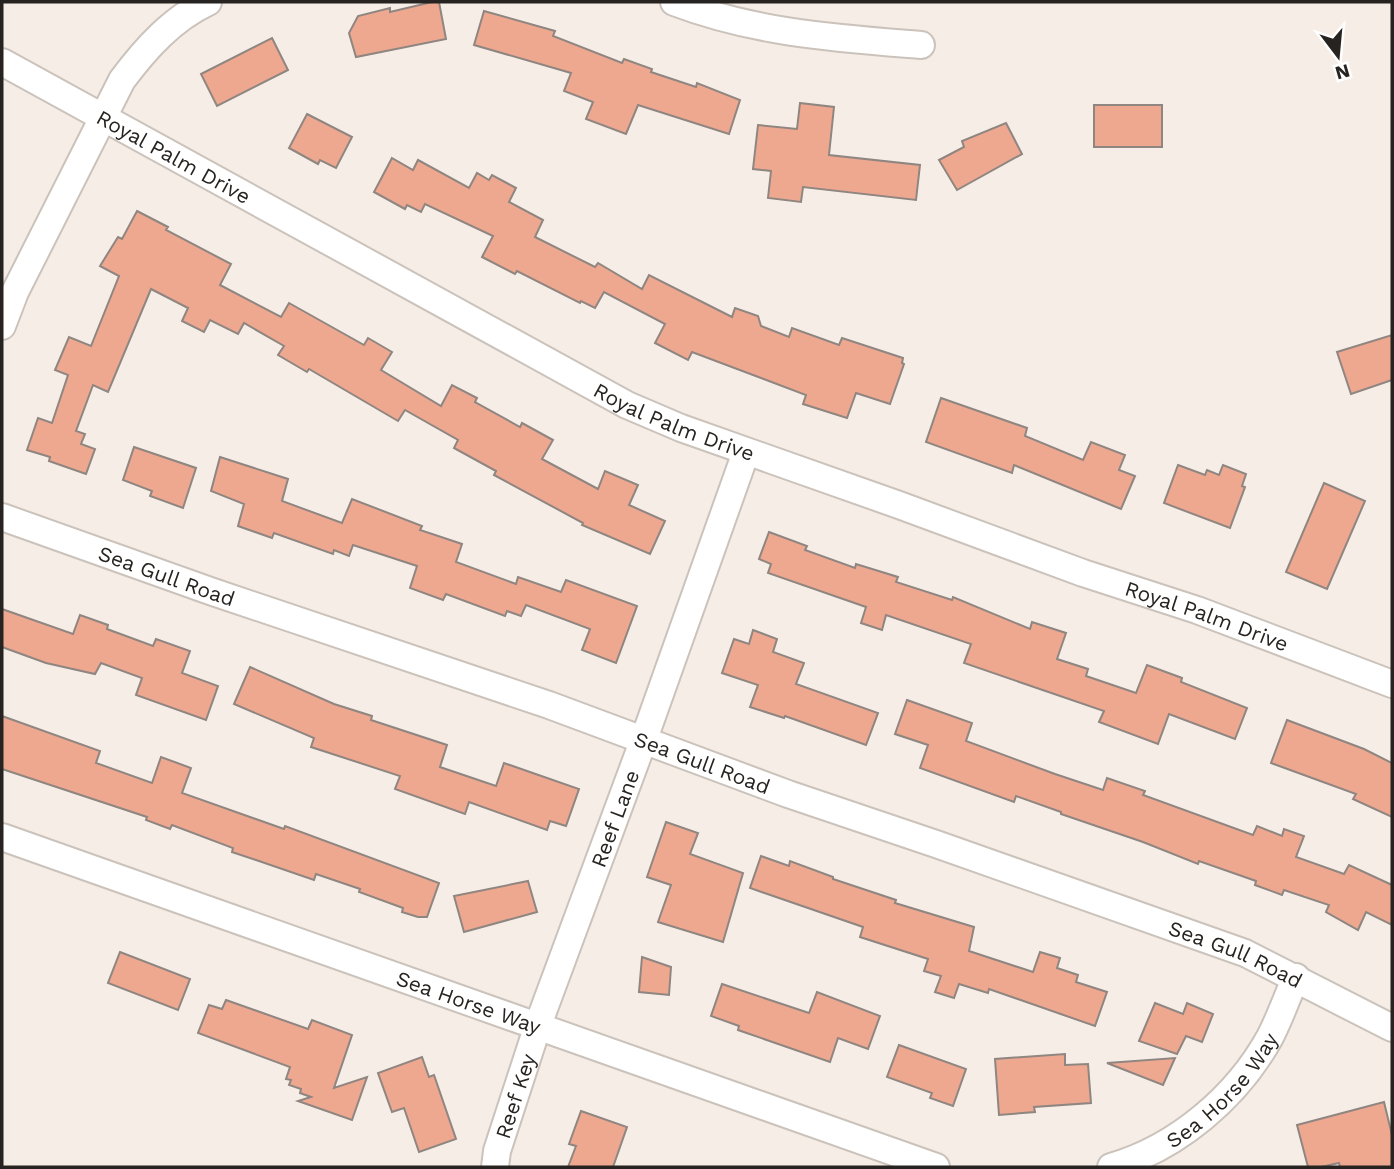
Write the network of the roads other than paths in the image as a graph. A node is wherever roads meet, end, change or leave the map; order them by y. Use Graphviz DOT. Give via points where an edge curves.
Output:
graph roads {
  1 [pos="208,2"];
  2 [pos="674,2"];
  3 [pos="921,45"];
  4 [pos="2,62"];
  5 [pos="103,116"];
  6 [pos="2,326"];
  7 [pos="746,452"];
  8 [pos="2,517"];
  9 [pos="1391,680"];
  10 [pos="644,739"];
  11 [pos="2,837"];
  12 [pos="1296,977"];
  13 [pos="538,1025"];
  14 [pos="1392,1028"];
  15 [pos="495,1167"];
  16 [pos="936,1167"];
  17 [pos="1111,1167"];
  1 -- 5 [label="street" via="145,49"];
  2 -- 3 [label="street" via="765,29"];
  4 -- 5 [label="street, Royal Palm Drive"];
  5 -- 6 [label="street"];
  5 -- 7 [label="street, Royal Palm Drive" via="627,405"];
  7 -- 9 [label="street, Royal Palm Drive"];
  7 -- 10 [label="street, Reef Lane"];
  8 -- 10 [label="street, Sea Gull Road"];
  10 -- 12 [label="street, Sea Gull Road" via="788,794 1245,953"];
  10 -- 13 [label="street, Reef Lane"];
  11 -- 13 [label="street, Sea Horse Way"];
  12 -- 14 [label="street, Sea Gull Road"];
  12 -- 17 [label="street, Sea Horse Way" via="1270,1036 1247,1072 1217,1104 1165,1143"];
  13 -- 15 [label="street, Reef Key"];
  13 -- 16 [label="street, Sea Horse Way"];
}
